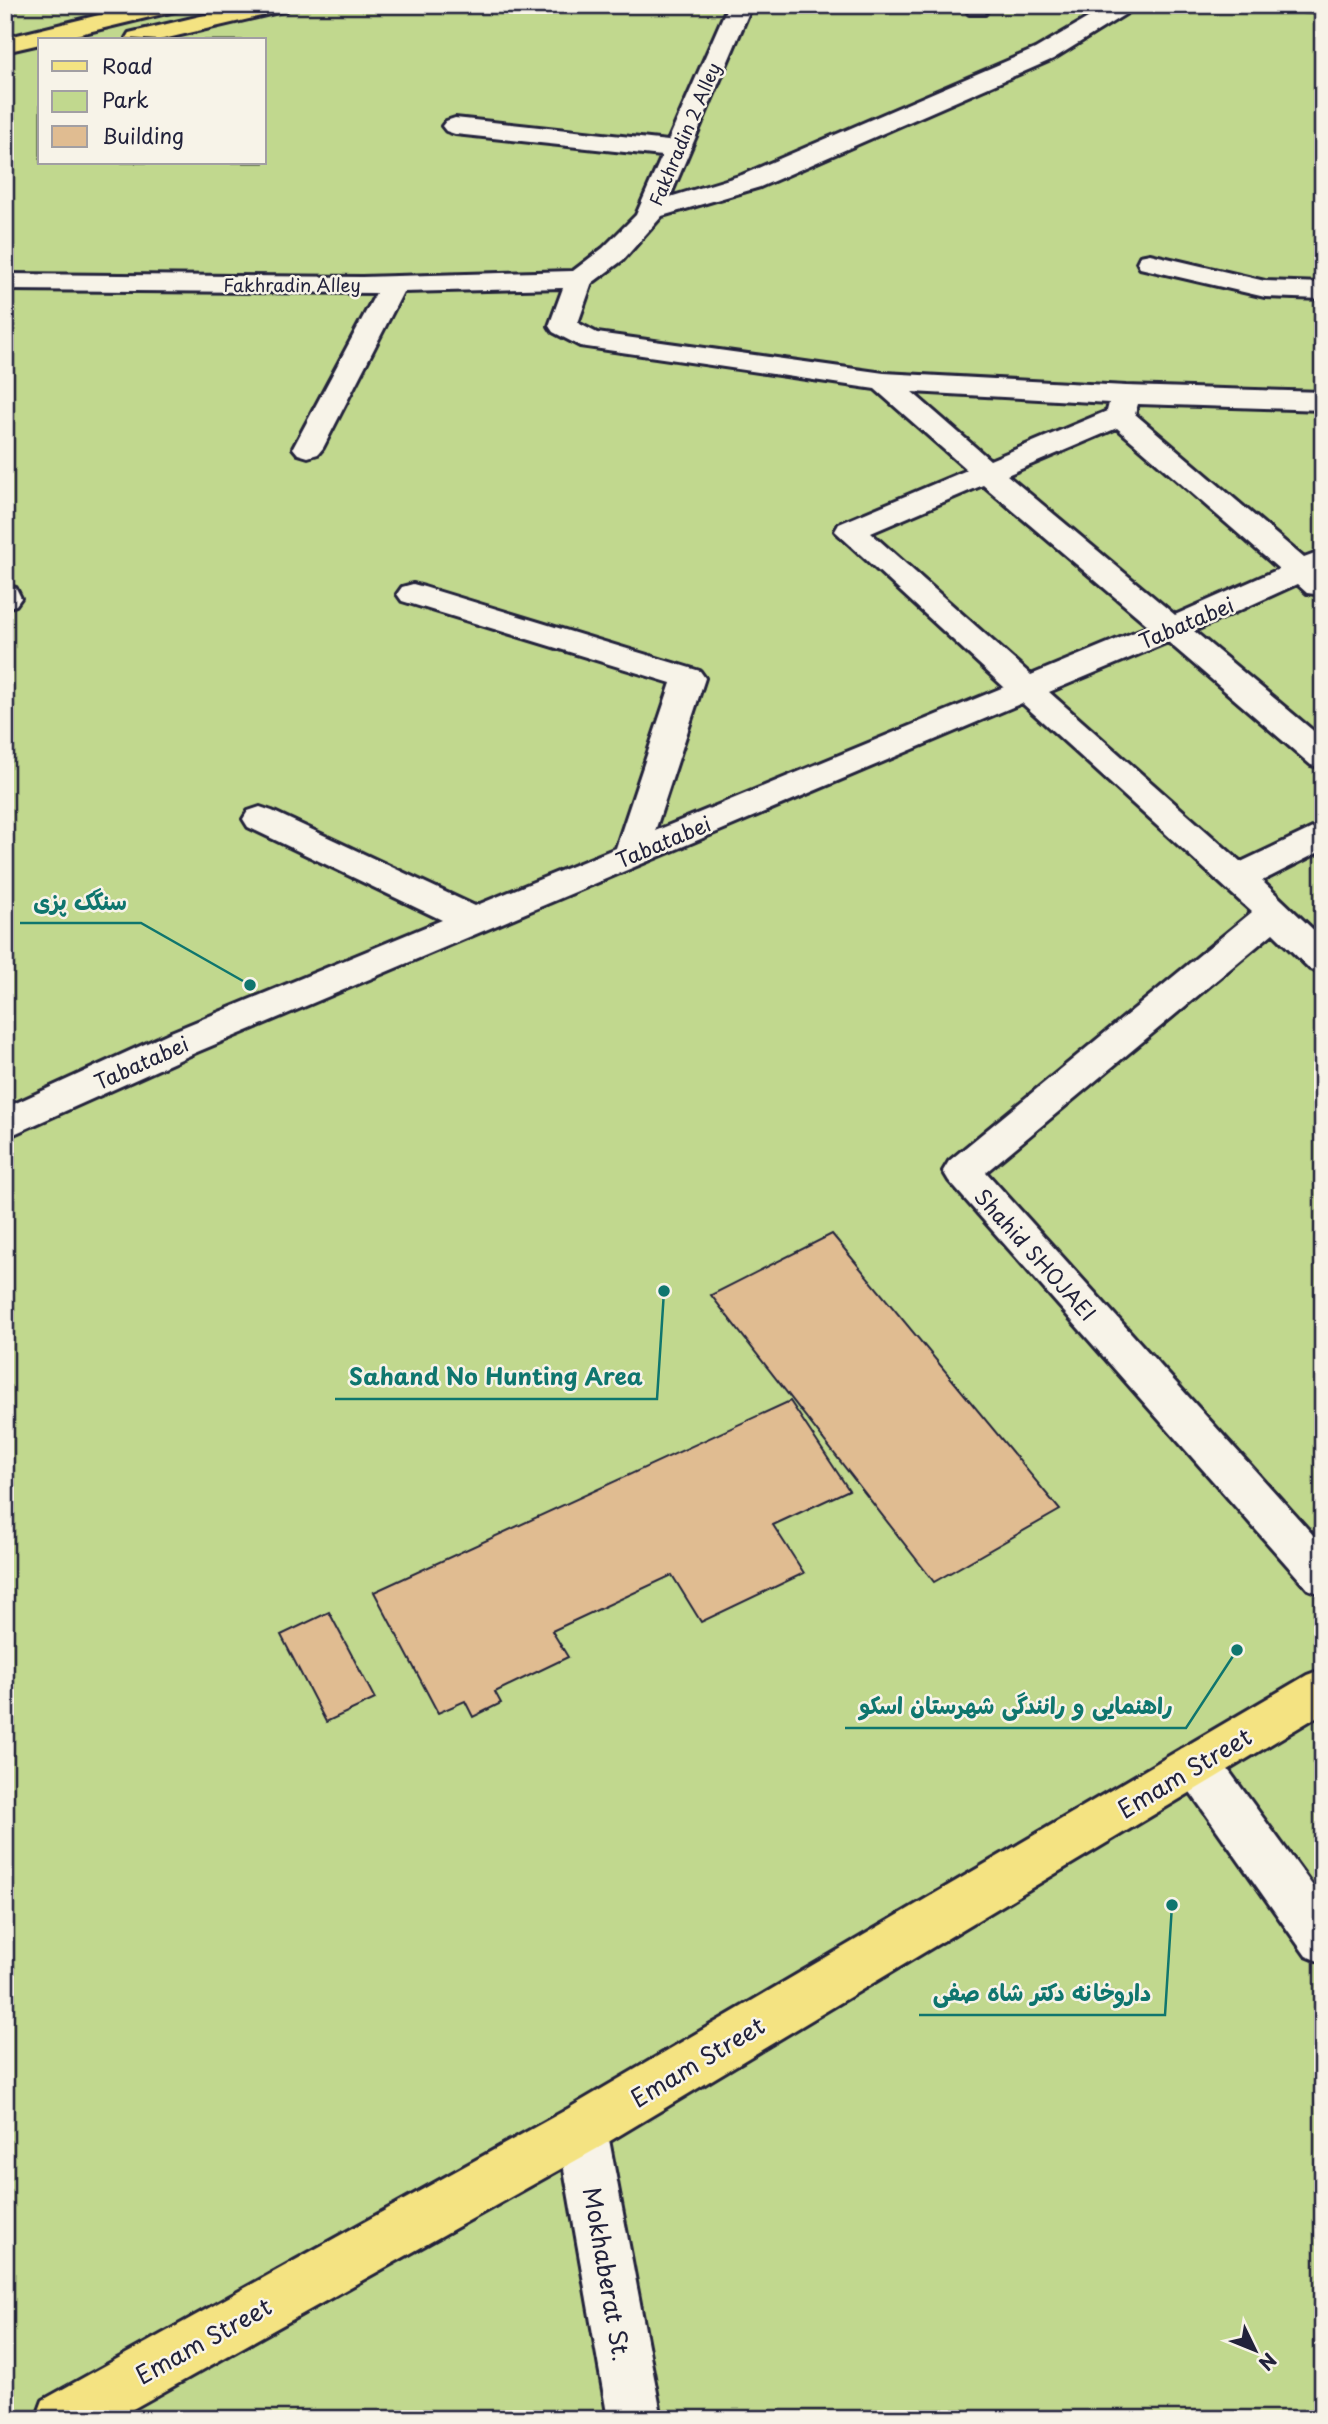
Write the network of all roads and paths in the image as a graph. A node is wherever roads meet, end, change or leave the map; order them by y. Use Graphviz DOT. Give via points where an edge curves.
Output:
graph roads {
  1 [pos="171,5"];
  2 [pos="279,5"];
  3 [pos="740,5"];
  4 [pos="1128,5"];
  5 [pos="1297,5"];
  6 [pos="1323,6"];
  7 [pos="138,38"];
  8 [pos="5,45"];
  9 [pos="455,126"];
  10 [pos="677,150"];
  11 [pos="650,211"];
  12 [pos="1150,262"];
  13 [pos="580,279"];
  14 [pos="5,282"];
  15 [pos="394,284"];
  16 [pos="1323,291"];
  17 [pos="884,382"];
  18 [pos="1323,401"];
  19 [pos="1123,406"];
  20 [pos="308,448"];
  21 [pos="987,473"];
  22 [pos="1315,574"];
  23 [pos="413,594"];
  24 [pos="1171,629"];
  25 [pos="1026,688"];
  26 [pos="1323,757"];
  27 [pos="260,819"];
  28 [pos="1323,835"];
  29 [pos="631,854"];
  30 [pos="1238,879"];
  31 [pos="1274,913"];
  32 [pos="474,920"];
  33 [pos="1323,960"];
  34 [pos="5,1124"];
  35 [pos="1323,1576"];
  36 [pos="1323,1689"];
  37 [pos="1197,1764"];
  38 [pos="1323,1940"];
  39 [pos="582,2129"];
  40 [pos="62,2419"];
  41 [pos="635,2419"];
  1 -- 8 [label="main road"];
  2 -- 7 [label="main road"];
  3 -- 10 [label="street, Fakhradin 2 Alley"];
  4 -- 11 [label="street" via="1044,54 751,181"];
  5 -- 6 [label="street"];
  9 -- 10 [label="street"];
  10 -- 11 [label="street, Fakhradin 2 Alley"];
  11 -- 13 [label="street, Fakhradin 2 Alley" via="613,254"];
  12 -- 16 [label="street" via="1265,289"];
  13 -- 15 [label="street, Fakhradin Alley"];
  13 -- 17 [label="street" via="563,326 590,340"];
  14 -- 15 [label="street, Fakhradin Alley"];
  15 -- 20 [label="street"];
  17 -- 19 [label="street"];
  17 -- 21 [label="street"];
  18 -- 19 [label="street"];
  19 -- 21 [label="street"];
  19 -- 22 [label="street"];
  21 -- 24 [label="street"];
  21 -- 25 [label="street" via="850,531"];
  22 -- 24 [label="street, Tabatabei"];
  23 -- 29 [label="street" via="689,678"];
  24 -- 25 [label="street, Tabatabei"];
  24 -- 26 [label="street"];
  25 -- 29 [label="street, Tabatabei"];
  25 -- 30 [label="street"];
  27 -- 32 [label="street"];
  28 -- 30 [label="street"];
  29 -- 32 [label="street, Tabatabei"];
  30 -- 31 [label="street"];
  31 -- 33 [label="street"];
  31 -- 35 [label="street, Shahid SHOJAEI" via="962,1171"];
  32 -- 34 [label="street, Tabatabei" via="184,1042"];
  36 -- 37 [label="main road, Emam Street"];
  37 -- 38 [label="street"];
  37 -- 39 [label="main road, Emam Street"];
  39 -- 40 [label="main road, Emam Street"];
  39 -- 41 [label="street, Mokhaberat St."];
}
